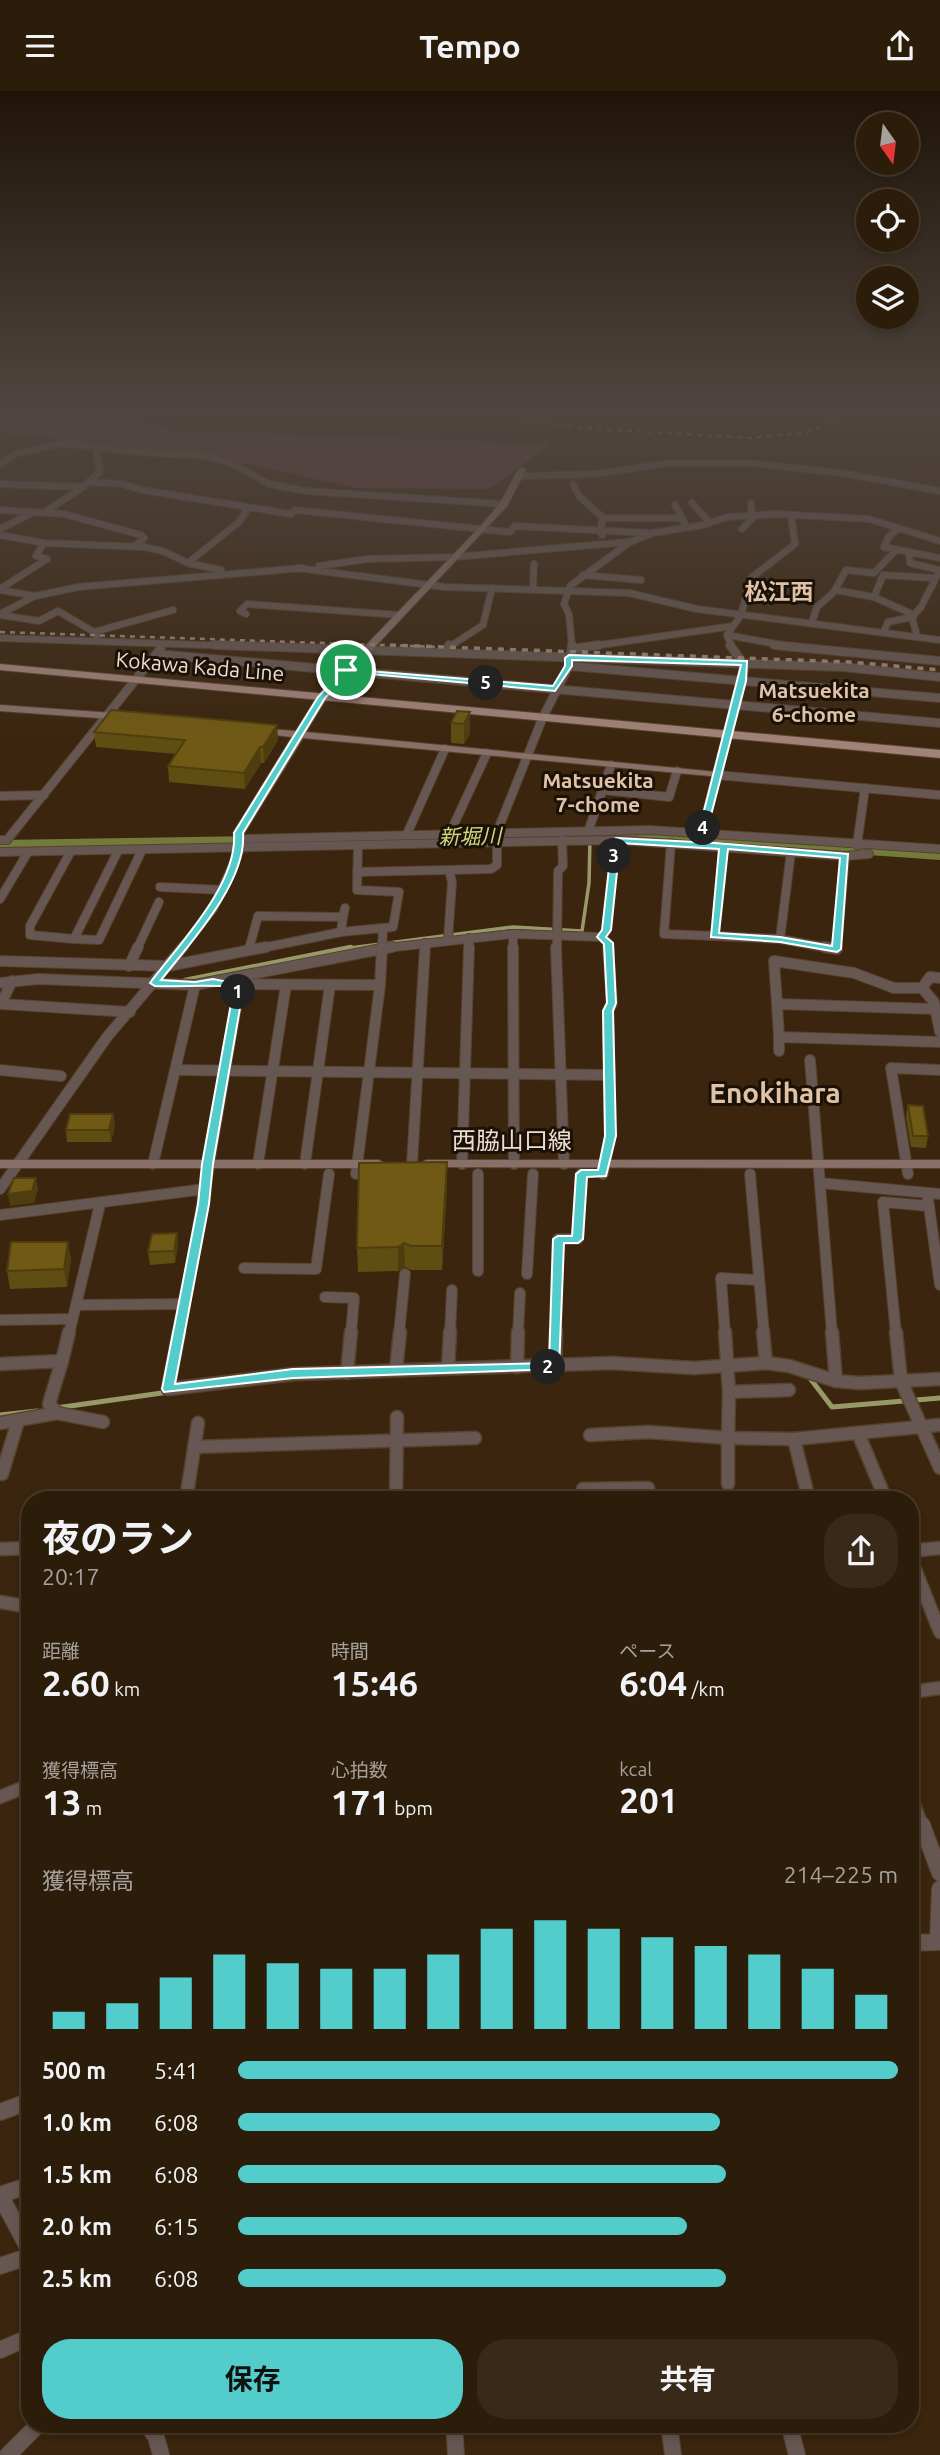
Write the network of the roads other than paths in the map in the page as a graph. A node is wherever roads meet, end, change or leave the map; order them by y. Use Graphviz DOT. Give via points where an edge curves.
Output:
graph roads {
  1 [pos="16,520"];
  2 [pos="87,520"];
  3 [pos="240,520"];
  4 [pos="391,520"];
  5 [pos="490,520"];
  6 [pos="602,520"];
  7 [pos="684,520"];
  8 [pos="708,520"];
  9 [pos="718,520"];
  10 [pos="749,520"];
  11 [pos="792,520"];
  12 [pos="870,520"];
  13 [pos="710,523"];
  14 [pos="687,526"];
  15 [pos="0,529"];
  16 [pos="742,529"];
  17 [pos="898,529"];
  18 [pos="482,530"];
  19 [pos="600,530"];
  20 [pos="653,533"];
  21 [pos="940,533"];
  22 [pos="0,535"];
  23 [pos="929,537"];
  24 [pos="940,541"];
  25 [pos="630,542"];
  26 [pos="44,543"];
  27 [pos="606,544"];
  28 [pos="135,546"];
  29 [pos="896,549"];
  30 [pos="618,551"];
  31 [pos="909,552"];
  32 [pos="454,557"];
  33 [pos="940,558"];
  34 [pos="188,563"];
  35 [pos="534,564"];
  36 [pos="297,568"];
  37 [pos="233,573"];
  38 [pos="583,575"];
  39 [pos="933,578"];
  40 [pos="641,580"];
  41 [pos="427,585"];
  42 [pos="492,588"];
  43 [pos="533,588"];
  44 [pos="0,589"];
  45 [pos="569,589"];
  46 [pos="835,590"];
  47 [pos="35,597"];
  48 [pos="874,597"];
  49 [pos="173,610"];
  50 [pos="0,614"];
  51 [pos="246,614"];
  52 [pos="398,615"];
  53 [pos="741,615"];
  54 [pos="913,616"];
  55 [pos="812,622"];
  56 [pos="733,626"];
  57 [pos="884,631"];
  58 [pos="94,632"];
  59 [pos="727,635"];
  60 [pos="916,636"];
  61 [pos="0,638"];
  62 [pos="940,640"];
  63 [pos="104,642"];
  64 [pos="164,644"];
  65 [pos="572,649"];
  66 [pos="365,650"];
  67 [pos="446,653"];
  68 [pos="156,654"];
  69 [pos="940,661"];
  70 [pos="569,662"];
  71 [pos="744,663"];
  72 [pos="0,667"];
  73 [pos="346,670"];
  74 [pos="940,677"];
  75 [pos="135,680"];
  76 [pos="742,681"];
  77 [pos="555,689"];
  78 [pos="321,697"];
  79 [pos="940,698"];
  80 [pos="735,705"];
  81 [pos="0,708"];
  82 [pos="108,715"];
  83 [pos="543,717"];
  84 [pos="135,718"];
  85 [pos="940,723"];
  86 [pos="245,729"];
  87 [pos="299,734"];
  88 [pos="728,735"];
  89 [pos="445,749"];
  90 [pos="487,753"];
  91 [pos="940,754"];
  92 [pos="527,757"];
  93 [pos="611,765"];
  94 [pos="677,771"];
  95 [pos="717,775"];
  96 [pos="865,788"];
  97 [pos="603,790"];
  98 [pos="44,795"];
  99 [pos="940,795"];
  100 [pos="0,796"];
  101 [pos="589,829"];
  102 [pos="450,833"];
  103 [pos="407,834"];
  104 [pos="497,838"];
  105 [pos="700,838"];
  106 [pos="0,840"];
  107 [pos="239,840"];
  108 [pos="562,840"];
  109 [pos="616,841"];
  110 [pos="671,843"];
  111 [pos="358,846"];
  112 [pos="724,847"];
  113 [pos="857,849"];
  114 [pos="940,849"];
  115 [pos="142,850"];
  116 [pos="71,851"];
  117 [pos="118,851"];
  118 [pos="0,852"];
  119 [pos="28,852"];
  120 [pos="791,852"];
  121 [pos="869,855"];
  122 [pos="845,856"];
  123 [pos="449,870"];
  124 [pos="357,872"];
  125 [pos="160,887"];
  126 [pos="223,890"];
  127 [pos="0,899"];
  128 [pos="159,902"];
  129 [pos="383,928"];
  130 [pos="341,932"];
  131 [pos="513,934"];
  132 [pos="556,934"];
  133 [pos="715,936"];
  134 [pos="601,937"];
  135 [pos="469,938"];
  136 [pos="74,939"];
  137 [pos="780,939"];
  138 [pos="448,940"];
  139 [pos="425,943"];
  140 [pos="380,948"];
  141 [pos="249,950"];
  142 [pos="0,961"];
  143 [pos="129,966"];
  144 [pos="168,966"];
  145 [pos="940,978"];
  146 [pos="12,981"];
  147 [pos="213,981"];
  148 [pos="0,983"];
  149 [pos="155,983"];
  150 [pos="195,985"];
  151 [pos="240,985"];
  152 [pos="286,985"];
  153 [pos="330,985"];
  154 [pos="380,985"];
  155 [pos="922,988"];
  156 [pos="1,1005"];
  157 [pos="777,1005"];
  158 [pos="935,1009"];
  159 [pos="130,1011"];
  160 [pos="940,1032"];
  161 [pos="779,1037"];
  162 [pos="940,1042"];
  163 [pos="779,1051"];
  164 [pos="810,1060"];
  165 [pos="0,1070"];
  166 [pos="177,1070"];
  167 [pos="940,1070"];
  168 [pos="224,1071"];
  169 [pos="273,1071"];
  170 [pos="318,1072"];
  171 [pos="367,1073"];
  172 [pos="418,1073"];
  173 [pos="465,1074"];
  174 [pos="514,1074"];
  175 [pos="561,1075"];
  176 [pos="610,1075"];
  177 [pos="61,1076"];
  178 [pos="153,1164"];
  179 [pos="258,1164"];
  180 [pos="305,1164"];
  181 [pos="412,1164"];
  182 [pos="462,1164"];
  183 [pos="514,1164"];
  184 [pos="564,1164"];
  185 [pos="940,1164"];
  186 [pos="7,1169"];
  187 [pos="356,1169"];
  188 [pos="603,1169"];
  189 [pos="907,1169"];
  190 [pos="820,1173"];
  191 [pos="329,1174"];
  192 [pos="478,1174"];
  193 [pos="533,1174"];
  194 [pos="581,1174"];
  195 [pos="750,1174"];
  196 [pos="940,1174"];
  197 [pos="206,1176"];
  198 [pos="0,1189"];
  199 [pos="926,1192"];
  200 [pos="940,1195"];
  201 [pos="100,1205"];
  202 [pos="929,1206"];
  203 [pos="0,1215"];
  204 [pos="244,1268"];
  205 [pos="478,1271"];
  206 [pos="405,1274"];
  207 [pos="527,1274"];
  208 [pos="757,1280"];
  209 [pos="940,1285"];
  210 [pos="452,1290"];
  211 [pos="520,1293"];
  212 [pos="325,1297"];
  213 [pos="184,1304"];
  214 [pos="76,1305"];
  215 [pos="72,1319"];
  216 [pos="0,1320"];
  217 [pos="62,1361"];
  218 [pos="766,1363"];
  219 [pos="0,1364"];
  220 [pos="517,1367"];
  221 [pos="555,1367"];
  222 [pos="448,1368"];
  223 [pos="726,1369"];
  224 [pos="396,1370"];
  225 [pos="346,1373"];
  226 [pos="940,1379"];
  227 [pos="836,1381"];
  228 [pos="901,1381"];
  229 [pos="789,1390"];
  230 [pos="729,1392"];
  231 [pos="55,1410"];
  232 [pos="397,1417"];
  233 [pos="18,1420"];
  234 [pos="103,1422"];
  235 [pos="0,1423"];
  236 [pos="198,1423"];
  237 [pos="940,1425"];
  238 [pos="922,1427"];
  239 [pos="858,1433"];
  240 [pos="590,1435"];
  241 [pos="475,1438"];
  242 [pos="728,1438"];
  243 [pos="794,1439"];
  244 [pos="396,1441"];
  245 [pos="194,1447"];
  246 [pos="940,1468"];
  247 [pos="2,1474"];
  248 [pos="729,1484"];
  249 [pos="583,1489"];
  250 [pos="187,1491"];
  251 [pos="396,1491"];
  252 [pos="648,1491"];
  253 [pos="807,1491"];
  254 [pos="882,1491"];
  255 [pos="21,1548"];
  256 [pos="940,1548"];
  257 [pos="0,1549"];
  258 [pos="919,1550"];
  259 [pos="919,1580"];
  260 [pos="0,1602"];
  261 [pos="21,1606"];
  262 [pos="940,1632"];
  263 [pos="940,1688"];
  264 [pos="919,1691"];
  265 [pos="21,1788"];
  266 [pos="0,1797"];
  267 [pos="919,1834"];
  268 [pos="940,1873"];
  269 [pos="940,1889"];
  270 [pos="919,1943"];
  271 [pos="21,2104"];
  272 [pos="0,2112"];
  273 [pos="21,2188"];
  274 [pos="0,2194"];
  275 [pos="21,2235"];
  276 [pos="21,2257"];
  277 [pos="0,2266"];
  278 [pos="21,2341"];
  279 [pos="0,2350"];
  280 [pos="30,2433"];
  281 [pos="153,2433"];
  282 [pos="455,2433"];
  283 [pos="670,2433"];
  284 [pos="791,2433"];
  285 [pos="8,2455"];
  286 [pos="161,2455"];
  287 [pos="456,2455"];
  288 [pos="673,2455"];
  289 [pos="797,2455"];
  1 -- 15 [label="street"];
  2 -- 28 [label="street" via="141,535 144,538"];
  3 -- 34 [label="street"];
  4 -- 18 [label="street"];
  5 -- 18 [label="street"];
  6 -- 19 [label="street"];
  7 -- 14 [label="street"];
  8 -- 13 [label="street"];
  9 -- 13 [label="street"];
  10 -- 16 [label="street"];
  11 -- 53 [label="street" via="794,544 751,578"];
  12 -- 17 [label="street"];
  13 -- 14 [label="street"];
  14 -- 20 [label="street"];
  17 -- 23 [label="street"];
  17 -- 29 [label="street" via="884,543 884,547"];
  18 -- 19 [label="street" via="510,532 515,526"];
  18 -- 32 [label="street"];
  19 -- 20 [label="street"];
  19 -- 27 [label="street"];
  20 -- 25 [label="street"];
  21 -- 23 [label="street"];
  22 -- 26 [label="street"];
  23 -- 24 [label="street"];
  25 -- 27 [label="street"];
  25 -- 30 [label="street"];
  26 -- 28 [label="street"];
  26 -- 44 [label="street" via="36,556 47,559"];
  27 -- 30 [label="street"];
  27 -- 32 [label="street"];
  28 -- 34 [label="street" via="163,551"];
  29 -- 31 [label="street"];
  29 -- 46 [label="street" via="874,573 846,570"];
  30 -- 38 [label="street"];
  31 -- 33 [label="street"];
  31 -- 39 [label="street" via="910,563 940,570"];
  32 -- 36 [label="street" via="368,559"];
  32 -- 41 [label="street"];
  34 -- 37 [label="street"];
  35 -- 43 [label="street"];
  36 -- 37 [label="street"];
  36 -- 41 [label="street"];
  37 -- 47 [label="street" via="78,587"];
  38 -- 40 [label="street"];
  38 -- 45 [label="street"];
  39 -- 48 [label="street" via="883,575"];
  39 -- 54 [label="street" via="920,611"];
  41 -- 42 [label="street"];
  41 -- 52 [label="street"];
  42 -- 43 [label="street"];
  42 -- 67 [label="street" via="483,625 450,644"];
  43 -- 45 [label="street"];
  44 -- 47 [label="street"];
  45 -- 53 [label="street" via="629,593"];
  45 -- 65 [label="street" via="564,604"];
  46 -- 48 [label="street"];
  46 -- 55 [label="street" via="817,607"];
  47 -- 50 [label="street"];
  48 -- 54 [label="street"];
  49 -- 58 [label="street"];
  50 -- 58 [label="street" via="39,621 58,611"];
  51 -- 52 [label="street" via="240,611 247,604 273,604"];
  52 -- 66 [label="street"];
  53 -- 55 [label="street"];
  53 -- 56 [label="street"];
  54 -- 57 [label="street" via="888,622"];
  54 -- 60 [label="street"];
  55 -- 57 [label="street"];
  56 -- 59 [label="street"];
  56 -- 65 [label="street"];
  57 -- 60 [label="street"];
  58 -- 63 [label="street"];
  59 -- 69 [label="street" via="772,645"];
  59 -- 71 [label="street"];
  60 -- 62 [label="street"];
  61 -- 63 [label="street"];
  63 -- 64 [label="street"];
  64 -- 66 [label="street"];
  64 -- 68 [label="street"];
  65 -- 70 [label="street"];
  66 -- 67 [label="street"];
  66 -- 73 [label="street"];
  67 -- 70 [label="street"];
  68 -- 73 [label="street"];
  68 -- 75 [label="street"];
  70 -- 71 [label="street"];
  70 -- 76 [label="street"];
  70 -- 77 [label="street"];
  71 -- 74 [label="street" via="866,668"];
  71 -- 76 [label="street"];
  72 -- 75 [label="main road, Kokawa Kada Line"];
  73 -- 77 [label="street"];
  73 -- 78 [label="street"];
  75 -- 78 [label="main road, Kokawa Kada Line"];
  75 -- 82 [label="street"];
  76 -- 79 [label="street"];
  76 -- 80 [label="street"];
  77 -- 80 [label="street"];
  77 -- 83 [label="street"];
  78 -- 83 [label="main road, Kokawa Kada Line"];
  78 -- 87 [label="street"];
  80 -- 85 [label="street"];
  80 -- 88 [label="street"];
  81 -- 82 [label="street"];
  82 -- 84 [label="street"];
  82 -- 98 [label="street"];
  83 -- 88 [label="main road, Kokawa Kada Line"];
  83 -- 92 [label="street"];
  86 -- 87 [label="street"];
  87 -- 89 [label="street"];
  87 -- 107 [label="street"];
  88 -- 91 [label="main road, Kokawa Kada Line"];
  88 -- 95 [label="street"];
  89 -- 90 [label="street"];
  89 -- 103 [label="street"];
  90 -- 92 [label="street"];
  90 -- 102 [label="street"];
  92 -- 93 [label="street"];
  92 -- 104 [label="street"];
  93 -- 94 [label="street"];
  93 -- 97 [label="street"];
  94 -- 95 [label="street"];
  94 -- 97 [label="street" via="669,797"];
  95 -- 96 [label="street"];
  95 -- 105 [label="street"];
  96 -- 99 [label="street"];
  96 -- 113 [label="street"];
  97 -- 101 [label="street"];
  98 -- 100 [label="street"];
  98 -- 106 [label="street" via="7,840"];
  101 -- 104 [label="street"];
  101 -- 105 [label="street"];
  102 -- 103 [label="street"];
  102 -- 104 [label="street"];
  103 -- 107 [label="street"];
  104 -- 108 [label="street"];
  104 -- 111 [label="street"];
  104 -- 123 [label="street" via="497,865 491,869"];
  105 -- 110 [label="street"];
  105 -- 112 [label="street"];
  105 -- 113 [label="street"];
  107 -- 111 [label="street"];
  107 -- 115 [label="street"];
  107 -- 126 [label="street"];
  108 -- 109 [label="street"];
  108 -- 132 [label="street"];
  109 -- 110 [label="street"];
  109 -- 134 [label="street" via="607,930"];
  110 -- 133 [label="street" via="664,934"];
  111 -- 124 [label="street"];
  112 -- 120 [label="street"];
  112 -- 133 [label="street"];
  113 -- 114 [label="street"];
  113 -- 121 [label="street"];
  113 -- 122 [label="street"];
  115 -- 117 [label="street"];
  115 -- 136 [label="street" via="99,940"];
  116 -- 117 [label="street"];
  116 -- 119 [label="street"];
  116 -- 136 [label="street" via="30,926 30,935"];
  117 -- 136 [label="street"];
  118 -- 119 [label="street"];
  119 -- 127 [label="street"];
  120 -- 122 [label="street"];
  120 -- 137 [label="street"];
  122 -- 137 [label="street" via="837,949"];
  123 -- 124 [label="street"];
  123 -- 138 [label="street"];
  124 -- 129 [label="street" via="357,890 399,892 393,927"];
  125 -- 126 [label="street"];
  126 -- 144 [label="street"];
  128 -- 143 [label="street"];
  129 -- 130 [label="street"];
  129 -- 140 [label="street"];
  130 -- 141 [label="street"];
  130 -- 141 [label="street" via="344,913 258,916"];
  131 -- 132 [label="street"];
  131 -- 135 [label="street"];
  131 -- 174 [label="street"];
  132 -- 134 [label="street"];
  132 -- 175 [label="street"];
  133 -- 137 [label="street"];
  134 -- 176 [label="street" via="608,943 612,1003 608,1011"];
  135 -- 138 [label="street"];
  135 -- 173 [label="street"];
  138 -- 139 [label="street"];
  139 -- 140 [label="street"];
  139 -- 172 [label="street"];
  140 -- 147 [label="street"];
  140 -- 154 [label="street"];
  141 -- 144 [label="street"];
  142 -- 143 [label="street"];
  143 -- 144 [label="street"];
  144 -- 149 [label="street"];
  145 -- 155 [label="street" via="930,977"];
  146 -- 148 [label="street"];
  146 -- 149 [label="street"];
  146 -- 156 [label="street"];
  147 -- 150 [label="street"];
  147 -- 151 [label="street"];
  149 -- 150 [label="street"];
  149 -- 159 [label="street"];
  150 -- 166 [label="street"];
  151 -- 152 [label="street"];
  151 -- 168 [label="street"];
  152 -- 153 [label="street"];
  152 -- 169 [label="street"];
  153 -- 154 [label="street"];
  153 -- 170 [label="street"];
  154 -- 171 [label="street"];
  155 -- 157 [label="street" via="894,988 854,973 774,961"];
  155 -- 158 [label="street"];
  156 -- 159 [label="street"];
  157 -- 158 [label="street"];
  157 -- 161 [label="street"];
  158 -- 160 [label="street"];
  159 -- 186 [label="street"];
  161 -- 162 [label="street"];
  161 -- 163 [label="street"];
  164 -- 190 [label="street"];
  165 -- 177 [label="street"];
  166 -- 168 [label="street"];
  166 -- 178 [label="street"];
  167 -- 189 [label="street" via="891,1068"];
  168 -- 169 [label="street"];
  168 -- 197 [label="street"];
  169 -- 170 [label="street"];
  169 -- 179 [label="street"];
  170 -- 171 [label="street"];
  170 -- 180 [label="street"];
  171 -- 172 [label="street"];
  171 -- 187 [label="street"];
  172 -- 173 [label="street"];
  172 -- 181 [label="street"];
  173 -- 174 [label="street"];
  173 -- 182 [label="street"];
  174 -- 175 [label="street"];
  174 -- 183 [label="street"];
  175 -- 176 [label="street"];
  175 -- 184 [label="street"];
  176 -- 188 [label="street" via="610,1136"];
  178 -- 186 [label="street, 西脇山口線"];
  178 -- 197 [label="street, 西脇山口線"];
  179 -- 180 [label="street, 西脇山口線"];
  179 -- 197 [label="street, 西脇山口線"];
  180 -- 187 [label="street, 西脇山口線"];
  181 -- 182 [label="street, 西脇山口線"];
  181 -- 187 [label="street, 西脇山口線"];
  182 -- 183 [label="street, 西脇山口線"];
  183 -- 184 [label="street, 西脇山口線"];
  184 -- 188 [label="street, 西脇山口線"];
  185 -- 189 [label="street, 西脇山口線"];
  186 -- 197 [label="street, 西脇山口線"];
  186 -- 198 [label="street"];
  187 -- 191 [label="street, 西脇山口線"];
  187 -- 192 [label="street, 西脇山口線"];
  188 -- 190 [label="street, 西脇山口線"];
  188 -- 194 [label="street, 西脇山口線"];
  188 -- 195 [label="street, 西脇山口線"];
  189 -- 190 [label="street, 西脇山口線"];
  189 -- 196 [label="street, 西脇山口線"];
  190 -- 195 [label="street, 西脇山口線"];
  190 -- 199 [label="street"];
  190 -- 227 [label="street"];
  191 -- 197 [label="street, 西脇山口線"];
  191 -- 204 [label="street" via="316,1269"];
  192 -- 193 [label="street, 西脇山口線"];
  192 -- 205 [label="street"];
  193 -- 194 [label="street, 西脇山口線"];
  193 -- 207 [label="street"];
  194 -- 221 [label="street" via="578,1239 558,1239"];
  195 -- 208 [label="street"];
  197 -- 201 [label="street"];
  197 -- 213 [label="street"];
  199 -- 200 [label="street"];
  199 -- 202 [label="street"];
  201 -- 203 [label="street"];
  201 -- 214 [label="street"];
  202 -- 209 [label="street"];
  202 -- 228 [label="street" via="883,1202"];
  206 -- 224 [label="street"];
  208 -- 218 [label="street" via="761,1283"];
  208 -- 223 [label="street" via="721,1278"];
  210 -- 222 [label="street"];
  211 -- 220 [label="street"];
  212 -- 225 [label="street" via="354,1298"];
  213 -- 214 [label="street"];
  213 -- 225 [label="street" via="168,1389 293,1374"];
  214 -- 215 [label="street"];
  215 -- 216 [label="street"];
  215 -- 217 [label="street"];
  217 -- 219 [label="street"];
  217 -- 231 [label="street" via="49,1404"];
  218 -- 223 [label="street"];
  218 -- 227 [label="street"];
  220 -- 221 [label="street"];
  220 -- 222 [label="street"];
  221 -- 223 [label="street" via="611,1363"];
  222 -- 224 [label="street"];
  223 -- 230 [label="street"];
  224 -- 225 [label="street"];
  226 -- 228 [label="street"];
  227 -- 228 [label="street"];
  228 -- 238 [label="street"];
  229 -- 230 [label="street"];
  230 -- 242 [label="street"];
  231 -- 233 [label="street"];
  231 -- 234 [label="street"];
  232 -- 244 [label="street"];
  233 -- 235 [label="street"];
  233 -- 247 [label="street"];
  236 -- 245 [label="street"];
  237 -- 238 [label="street"];
  238 -- 239 [label="street"];
  238 -- 246 [label="street"];
  239 -- 243 [label="street"];
  239 -- 254 [label="street"];
  240 -- 242 [label="street" via="649,1432"];
  241 -- 244 [label="street"];
  242 -- 243 [label="street"];
  242 -- 248 [label="street"];
  243 -- 253 [label="street"];
  244 -- 245 [label="street"];
  244 -- 251 [label="street"];
  245 -- 250 [label="street"];
  249 -- 252 [label="street"];
  255 -- 257 [label="street"];
  256 -- 258 [label="street"];
  259 -- 262 [label="street"];
  260 -- 261 [label="street"];
  263 -- 264 [label="street"];
  265 -- 266 [label="street"];
  267 -- 268 [label="street"];
  269 -- 270 [label="street" via="938,1942"];
  271 -- 272 [label="street"];
  273 -- 274 [label="street"];
  274 -- 275 [label="street"];
  276 -- 277 [label="street"];
  278 -- 279 [label="street"];
  280 -- 285 [label="street"];
  281 -- 286 [label="street"];
  282 -- 287 [label="street"];
  283 -- 288 [label="street"];
  284 -- 289 [label="street"];
}
